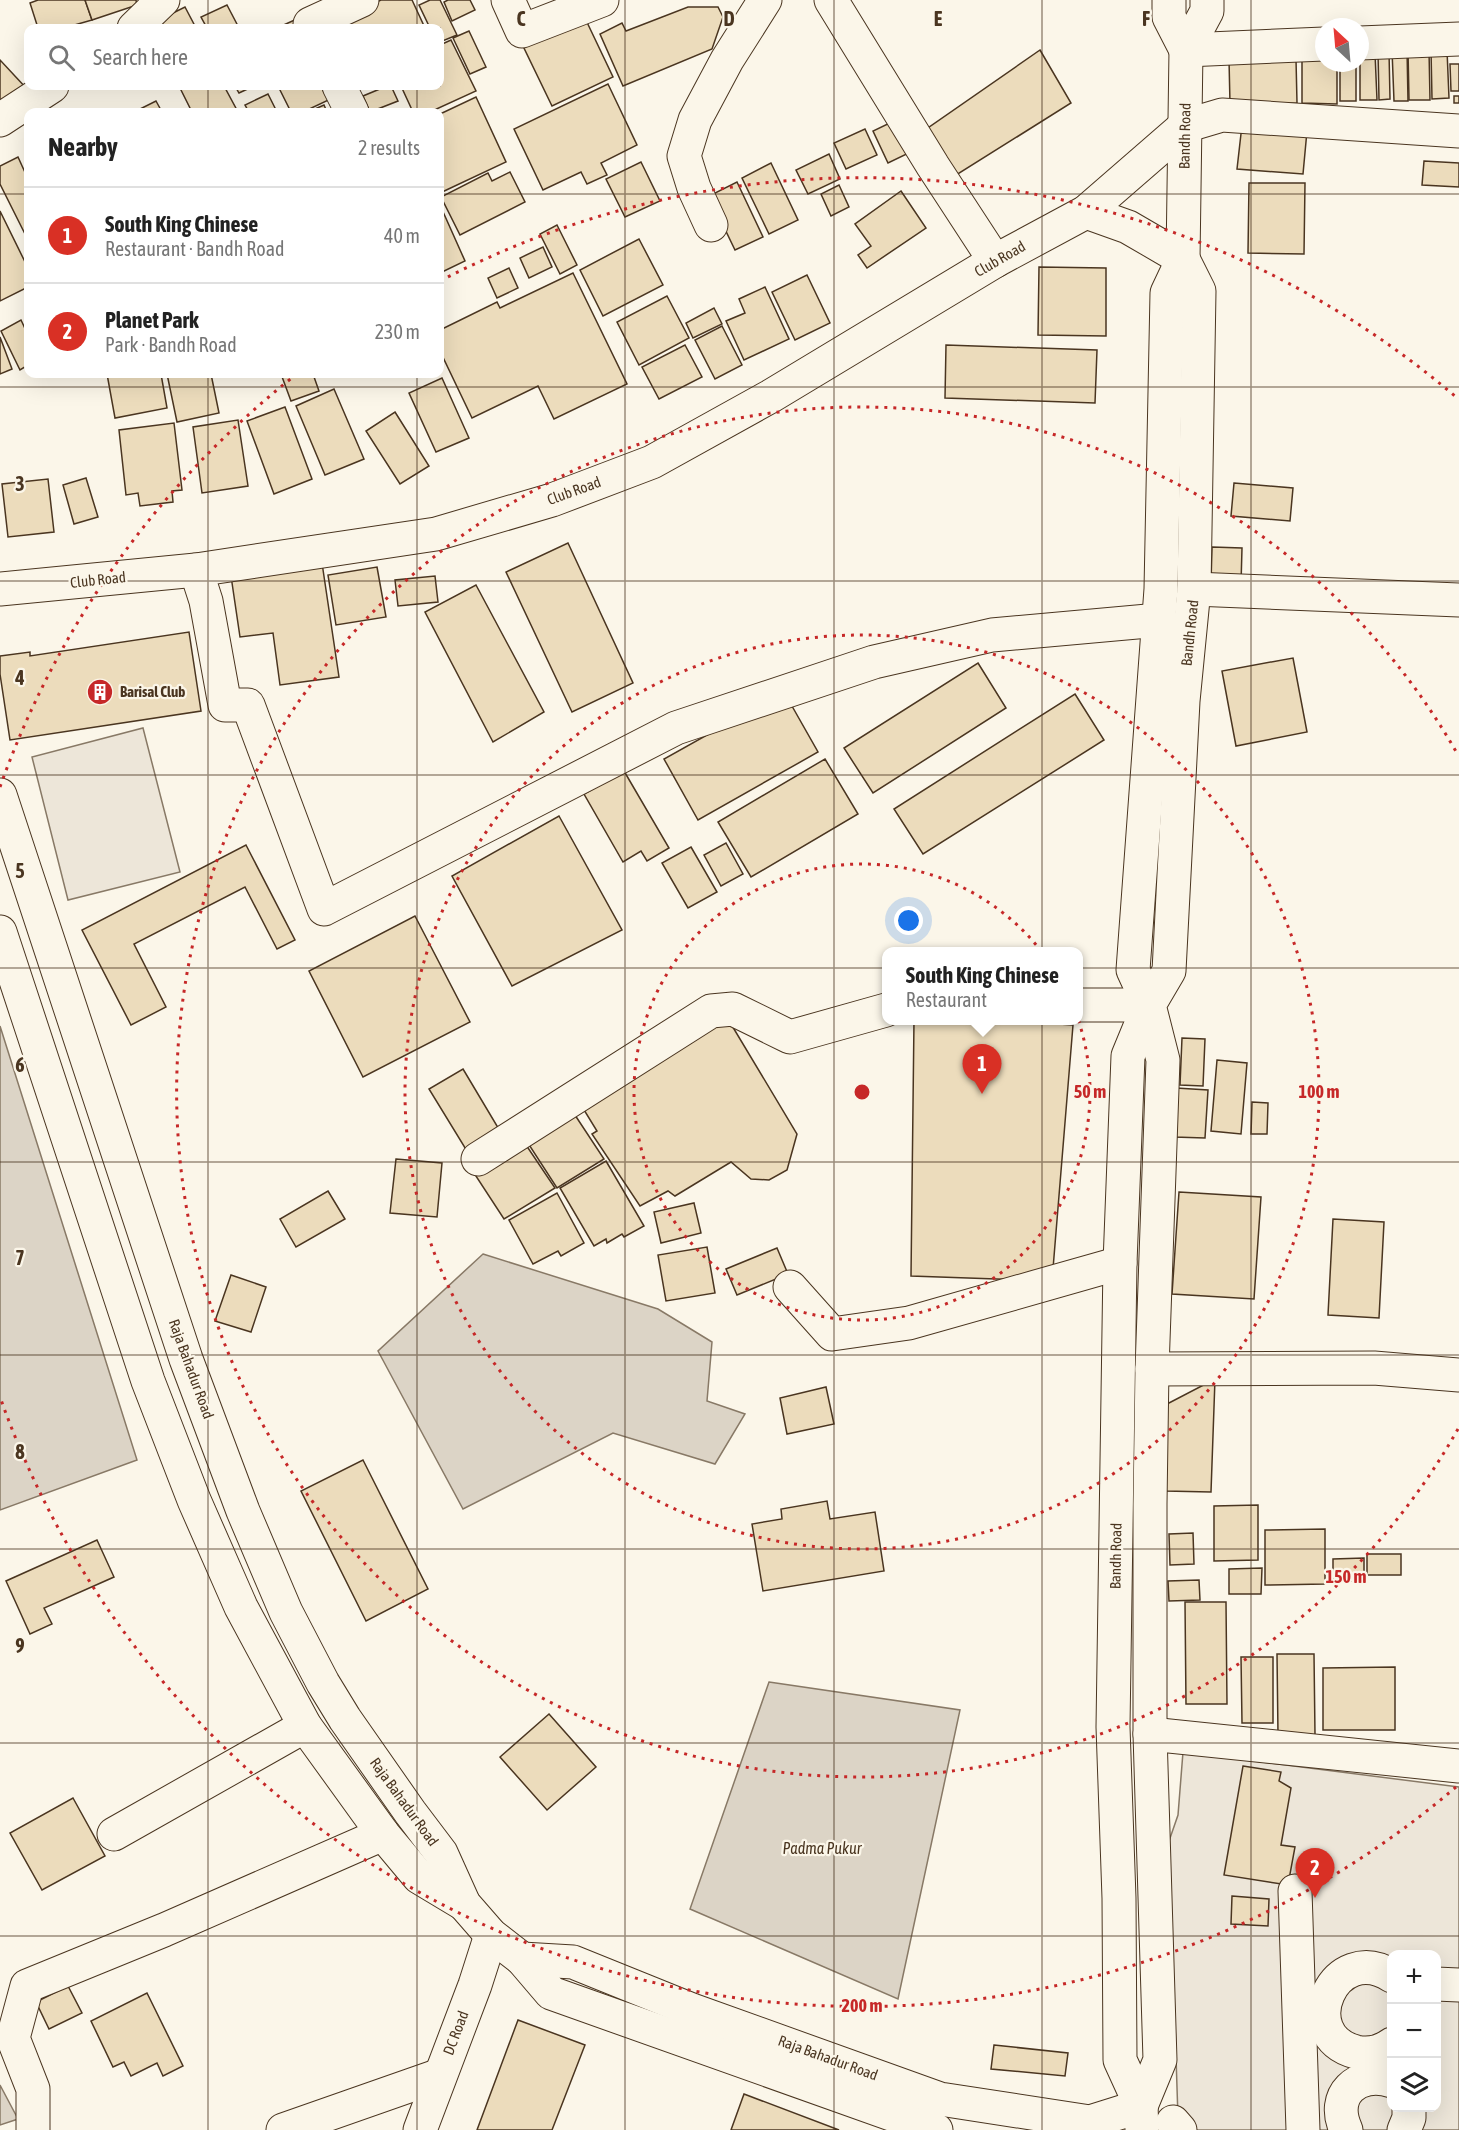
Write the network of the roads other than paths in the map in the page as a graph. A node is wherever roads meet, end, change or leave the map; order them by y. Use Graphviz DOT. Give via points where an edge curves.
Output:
graph roads {
  1 [pos="163,0"];
  2 [pos="362,0"];
  3 [pos="508,0"];
  4 [pos="602,0"];
  5 [pos="831,0"];
  6 [pos="1169,0"];
  7 [pos="1207,0"];
  8 [pos="752,7"];
  9 [pos="306,18"];
  10 [pos="138,24"];
  11 [pos="1459,39"];
  12 [pos="1369,43"];
  13 [pos="1315,45"];
  14 [pos="1186,50"];
  15 [pos="46,90"];
  16 [pos="341,90"];
  17 [pos="350,108"];
  18 [pos="0,120"];
  19 [pos="1185,126"];
  20 [pos="1459,131"];
  21 [pos="1086,212"];
  22 [pos="711,225"];
  23 [pos="1183,259"];
  24 [pos="995,261"];
  25 [pos="196,570"];
  26 [pos="0,589"];
  27 [pos="1194,589"];
  28 [pos="1459,600"];
  29 [pos="1159,621"];
  30 [pos="0,795"];
  31 [pos="0,932"];
  32 [pos="1083,1005"];
  33 [pos="1149,1005"];
  34 [pos="882,1011"];
  35 [pos="478,1159"];
  36 [pos="1120,1263"];
  37 [pos="790,1287"];
  38 [pos="1152,1369"];
  39 [pos="1459,1375"];
  40 [pos="305,1726"];
  41 [pos="1150,1734"];
  42 [pos="1459,1766"];
  43 [pos="114,1834"];
  44 [pos="383,1834"];
  45 [pos="1295,1891"];
  46 [pos="464,1904"];
  47 [pos="491,1935"];
  48 [pos="522,1959"];
  49 [pos="1387,1974"];
  50 [pos="1441,1984"];
  51 [pos="1459,1985"];
  52 [pos="1387,2047"];
  53 [pos="440,2075"];
  54 [pos="1387,2079"];
  55 [pos="1409,2112"];
  56 [pos="1141,2118"];
  57 [pos="1303,2121"];
  58 [pos="1343,2121"];
  59 [pos="33,2130"];
  60 [pos="283,2130"];
  61 [pos="420,2130"];
  62 [pos="936,2130"];
  63 [pos="1404,2130"];
  1 -- 10 [label="main road"];
  2 -- 9 [label="main road"];
  3 -- 4 [label="main road" via="522,31"];
  5 -- 24 [label="main road"];
  6 -- 14 [label="main road, Bandh Road" via="1169,17"];
  7 -- 14 [label="main road, Bandh Road" via="1208,11"];
  8 -- 22 [label="main road" via="695,120 684,156"];
  11 -- 12 [label="main road"];
  13 -- 14 [label="main road"];
  14 -- 19 [label="main road, Bandh Road"];
  15 -- 18 [label="main road"];
  16 -- 17 [label="main road"];
  19 -- 20 [label="main road" via="1222,115"];
  19 -- 21 [label="main road, Club Road"];
  19 -- 23 [label="main road, Bandh Road"];
  21 -- 23 [label="main road" via="1128,227"];
  21 -- 24 [label="main road, Club Road"];
  23 -- 27 [label="main road, Bandh Road" via="1199,291"];
  23 -- 29 [label="main road, Bandh Road" via="1167,293"];
  24 -- 25 [label="main road, Club Road" via="771,396 652,462 552,500 436,534"];
  25 -- 26 [label="main road, Club Road"];
  25 -- 29 [label="main road" via="206,601 225,705 248,705 324,909 686,724 874,662 992,635"];
  27 -- 28 [label="main road"];
  27 -- 33 [label="main road, Bandh Road" via="1183,701 1169,971"];
  29 -- 33 [label="main road, Bandh Road" via="1133,970"];
  30 -- 46 [label="main road, Raja Bahadur Road" via="186,1359 286,1612 323,1683 441,1852"];
  31 -- 40 [label="main road, Raja Bahadur Road" via="114,1279 194,1500 241,1607"];
  32 -- 33 [label="main road"];
  33 -- 36 [label="main road, Bandh Road" via="1128,1056"];
  33 -- 38 [label="main road, Bandh Road" via="1163,1060"];
  34 -- 35 [label="main road" via="790,1037 733,1009 711,1011"];
  36 -- 37 [label="main road" via="909,1323 832,1334"];
  36 -- 56 [label="main road, Bandh Road" via="1113,1727 1120,2060"];
  38 -- 39 [label="main road" via="1374,1368"];
  38 -- 41 [label="main road, Bandh Road"];
  40 -- 43 [label="main road"];
  40 -- 44 [label="main road, Raja Bahadur Road"];
  41 -- 42 [label="main road"];
  41 -- 56 [label="main road, Bandh Road" via="1160,2060"];
  44 -- 46 [label="main road, Raja Bahadur Road" via="419,1877"];
  44 -- 59 [label="main road" via="27,1986 13,2038 33,2089"];
  45 -- 57 [label="main road"];
  46 -- 47 [label="main road, Raja Bahadur Road"];
  47 -- 48 [label="main road, Raja Bahadur Road"];
  47 -- 53 [label="main road, DC Road"];
  48 -- 56 [label="main road, Raja Bahadur Road" via="573,1962 692,2010 940,2099 1090,2122"];
  48 -- 62 [label="main road, Raja Bahadur Road" via="551,1993"];
  49 -- 52 [label="main road" via="1363,1968 1349,1971 1337,1979 1324,2004 1324,2018 1337,2042 1363,2053"];
  50 -- 51 [label="main road"];
  53 -- 60 [label="main road"];
  53 -- 61 [label="main road, DC Road"];
  54 -- 58 [label="main road" via="1370,2077 1351,2087 1344,2096"];
  55 -- 63 [label="main road"];
  57 -- 58 [label="main road"];
}
